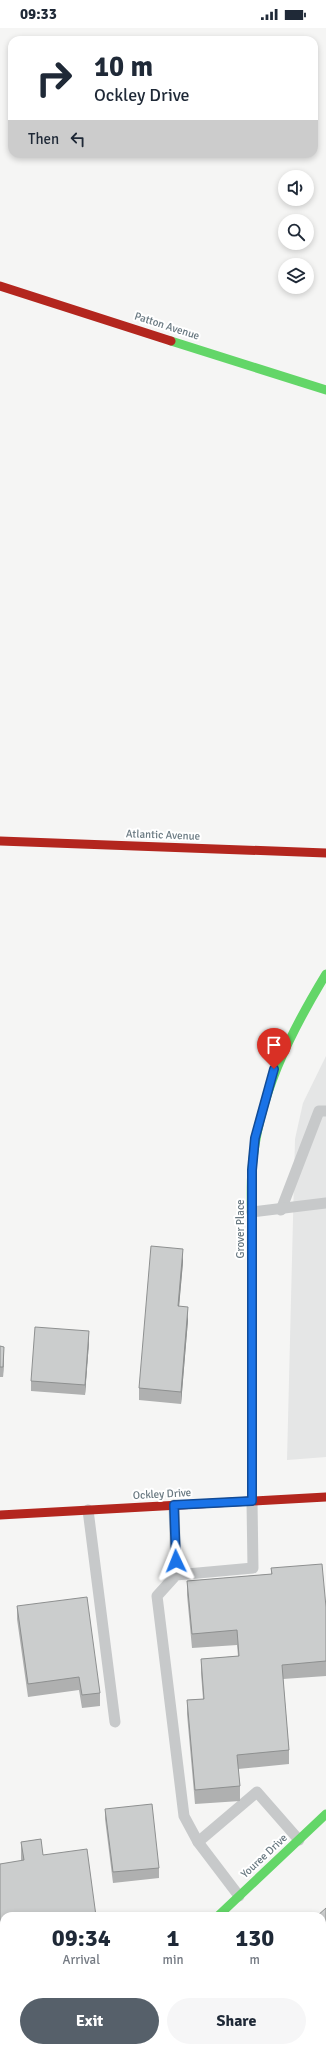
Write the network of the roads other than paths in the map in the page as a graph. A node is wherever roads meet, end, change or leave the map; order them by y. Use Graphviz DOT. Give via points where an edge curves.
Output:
graph roads {
  1 [pos="0,286"];
  2 [pos="326,390"];
  3 [pos="0,841"];
  4 [pos="326,853"];
  5 [pos="326,974"];
  6 [pos="326,1111"];
  7 [pos="326,1203"];
  8 [pos="281,1210"];
  9 [pos="252,1212"];
  10 [pos="326,1496"];
  11 [pos="252,1501"];
  12 [pos="174,1505"];
  13 [pos="88,1510"];
  14 [pos="0,1515"];
  15 [pos="176,1575"];
  16 [pos="115,1722"];
  17 [pos="326,1814"];
  18 [pos="299,1840"];
  19 [pos="198,1842"];
  20 [pos="239,1896"];
  21 [pos="222,1912"];
  1 -- 2 [label="street, Patton Avenue"];
  3 -- 4 [label="street, Atlantic Avenue"];
  5 -- 9 [label="street, Grover Place" via="283,1049 269,1082 255,1138"];
  6 -- 8 [label="lane" via="319,1111"];
  7 -- 8 [label="lane"];
  8 -- 9 [label="lane"];
  9 -- 11 [label="street, Grover Place"];
  10 -- 11 [label="street, Ockley Drive"];
  11 -- 12 [label="street, Ockley Drive"];
  11 -- 15 [label="lane" via="253,1568"];
  12 -- 13 [label="street, Ockley Drive"];
  12 -- 15 [label="lane"];
  13 -- 14 [label="street, Ockley Drive"];
  13 -- 16 [label="lane"];
  15 -- 19 [label="lane" via="158,1596 184,1816"];
  17 -- 18 [label="street, Youree Drive"];
  18 -- 19 [label="lane" via="257,1792"];
  18 -- 20 [label="street, Youree Drive"];
  19 -- 20 [label="lane"];
  20 -- 21 [label="street, Youree Drive"];
}
